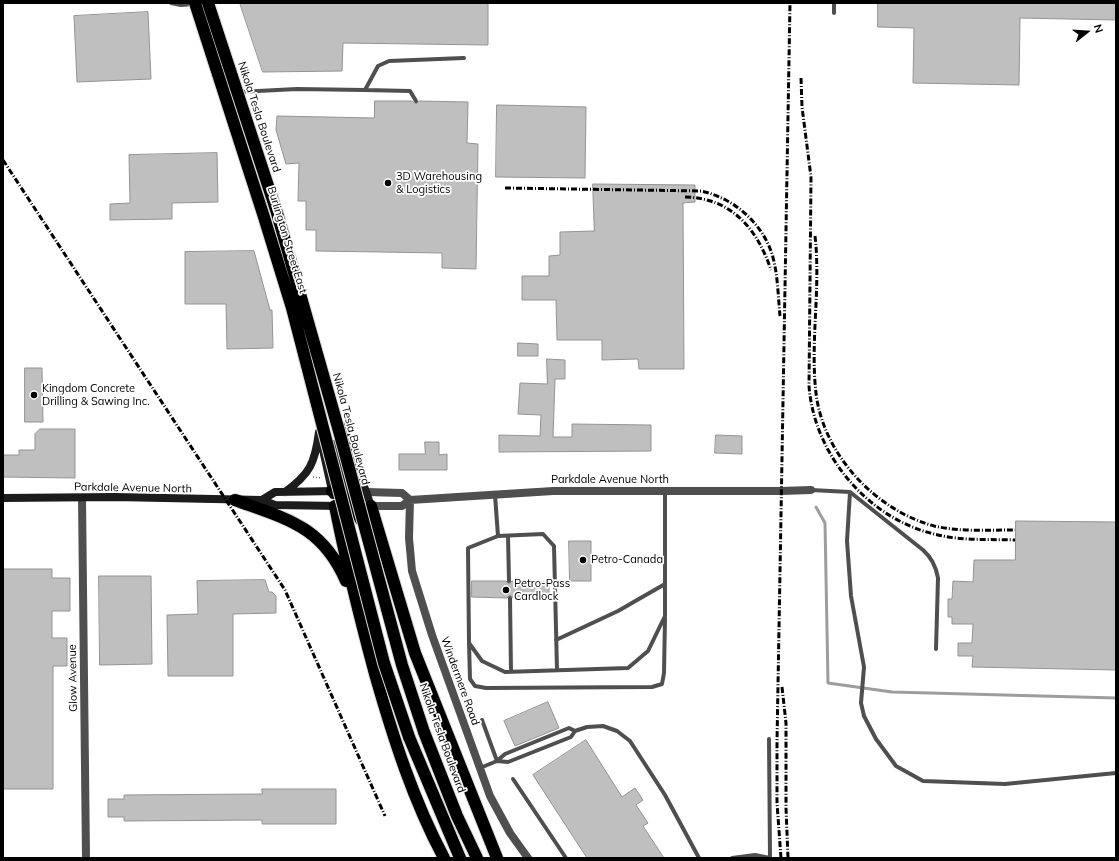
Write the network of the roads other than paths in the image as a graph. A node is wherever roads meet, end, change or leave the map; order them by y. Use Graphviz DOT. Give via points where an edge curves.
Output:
graph roads {
  1 [pos="171,3"];
  2 [pos="197,3"];
  3 [pos="201,3"];
  4 [pos="208,3"];
  5 [pos="834,3"];
  6 [pos="834,13"];
  7 [pos="464,58"];
  8 [pos="365,90"];
  9 [pos="230,93"];
  10 [pos="416,101"];
  11 [pos="308,346"];
  12 [pos="309,381"];
  13 [pos="319,432"];
  14 [pos="812,490"];
  15 [pos="332,491"];
  16 [pos="665,491"];
  17 [pos="285,492"];
  18 [pos="349,492"];
  19 [pos="366,492"];
  20 [pos="850,492"];
  21 [pos="495,494"];
  22 [pos="3,498"];
  23 [pos="82,498"];
  24 [pos="235,500"];
  25 [pos="262,500"];
  26 [pos="410,500"];
  27 [pos="335,506"];
  28 [pos="353,506"];
  29 [pos="371,506"];
  30 [pos="498,536"];
  31 [pos="508,536"];
  32 [pos="391,576"];
  33 [pos="509,581"];
  34 [pos="665,584"];
  35 [pos="510,598"];
  36 [pos="357,606"];
  37 [pos="665,616"];
  38 [pos="556,640"];
  39 [pos="469,643"];
  40 [pos="936,649"];
  41 [pos="556,670"];
  42 [pos="511,672"];
  43 [pos="482,720"];
  44 [pos="575,732"];
  45 [pos="769,739"];
  46 [pos="497,761"];
  47 [pos="480,768"];
  48 [pos="1116,773"];
  49 [pos="513,779"];
  50 [pos="86,858"];
  51 [pos="444,858"];
  52 [pos="460,858"];
  53 [pos="477,858"];
  54 [pos="497,858"];
  55 [pos="528,858"];
  56 [pos="566,858"];
  57 [pos="699,858"];
  58 [pos="732,858"];
  59 [pos="770,858"];
  1 -- 2 [label="lane" via="181,6"];
  2 -- 52 [label="highway, bridge" via="292,308 384,663 409,737"];
  3 -- 9 [label="main road, Burlington Street East"];
  4 -- 53 [label="highway, Nikola Tesla Boulevard, bridge" via="277,213 402,665 424,732 457,816"];
  5 -- 6 [label="lane"];
  7 -- 8 [label="lane" via="389,61 378,66"];
  8 -- 9 [label="lane" via="291,89"];
  8 -- 10 [label="lane" via="410,91"];
  9 -- 11 [label="main road, Burlington Street East"];
  11 -- 12 [label="main road, Burlington Street East"];
  11 -- 19 [label="main road, Burlington Street East" via="326,376"];
  12 -- 13 [label="main road, Burlington Street East"];
  12 -- 18 [label="main road"];
  13 -- 15 [label="main road, Burlington Street East"];
  13 -- 17 [label="main road" via="313,464 299,482"];
  14 -- 16 [label="street, Parkdale Avenue North"];
  14 -- 20 [label="lane"];
  15 -- 17 [label="main road, Parkdale Avenue North"];
  15 -- 18 [label="main road, Parkdale Avenue North"];
  15 -- 27 [label="main road, Burlington Street East"];
  15 -- 28 [label="highway"];
  16 -- 21 [label="street, Parkdale Avenue North" via="553,490"];
  16 -- 34 [label="lane"];
  17 -- 25 [label="main road, Parkdale Avenue North" via="274,492"];
  18 -- 19 [label="main road, Parkdale Avenue North"];
  18 -- 29 [label="main road" via="360,503"];
  19 -- 26 [label="street, Parkdale Avenue North" via="402,493"];
  19 -- 29 [label="main road, Burlington Street East"];
  20 -- 40 [label="lane" via="924,550 934,563 938,578"];
  20 -- 48 [label="lane" via="847,541 850,596 864,667 861,703 864,716 876,739 896,766 923,781 1005,784"];
  21 -- 26 [label="street, Parkdale Avenue North"];
  21 -- 30 [label="lane"];
  22 -- 23 [label="main road, Parkdale Avenue North"];
  23 -- 24 [label="main road, Parkdale Avenue North"];
  23 -- 50 [label="street, Glow Avenue"];
  24 -- 25 [label="main road, Parkdale Avenue North"];
  24 -- 36 [label="highway" via="273,514 316,536 330,551"];
  25 -- 27 [label="main road, Parkdale Avenue North" via="275,505"];
  26 -- 29 [label="street, Parkdale Avenue North" via="402,506"];
  26 -- 47 [label="street, Windermere Road" via="409,538 412,571"];
  27 -- 28 [label="main road, Parkdale Avenue North"];
  27 -- 36 [label="highway"];
  28 -- 29 [label="main road, Parkdale Avenue North"];
  28 -- 32 [label="highway"];
  29 -- 32 [label="highway"];
  30 -- 31 [label="lane"];
  30 -- 39 [label="lane" via="468,548"];
  31 -- 33 [label="lane"];
  31 -- 38 [label="lane" via="543,534 554,546"];
  32 -- 54 [label="highway" via="415,652"];
  34 -- 37 [label="lane"];
  34 -- 38 [label="lane" via="618,611"];
  35 -- 42 [label="lane"];
  36 -- 51 [label="highway" via="393,736 412,788"];
  37 -- 39 [label="lane" via="664,674 662,684 652,687 475,686 470,679"];
  37 -- 41 [label="lane" via="648,651 628,668"];
  38 -- 41 [label="lane"];
  39 -- 42 [label="lane" via="482,661 505,672"];
  41 -- 42 [label="lane"];
  43 -- 46 [label="lane"];
  44 -- 46 [label="lane" via="571,737 508,762"];
  44 -- 46 [label="lane" via="569,728 505,754"];
  44 -- 57 [label="lane" via="587,727 603,726 617,731 630,741 665,795"];
  45 -- 59 [label="lane"];
  46 -- 47 [label="lane"];
  47 -- 55 [label="street, Windermere Road" via="490,796 510,833"];
  49 -- 56 [label="lane"];
  58 -- 59 [label="lane" via="755,855"];
}
